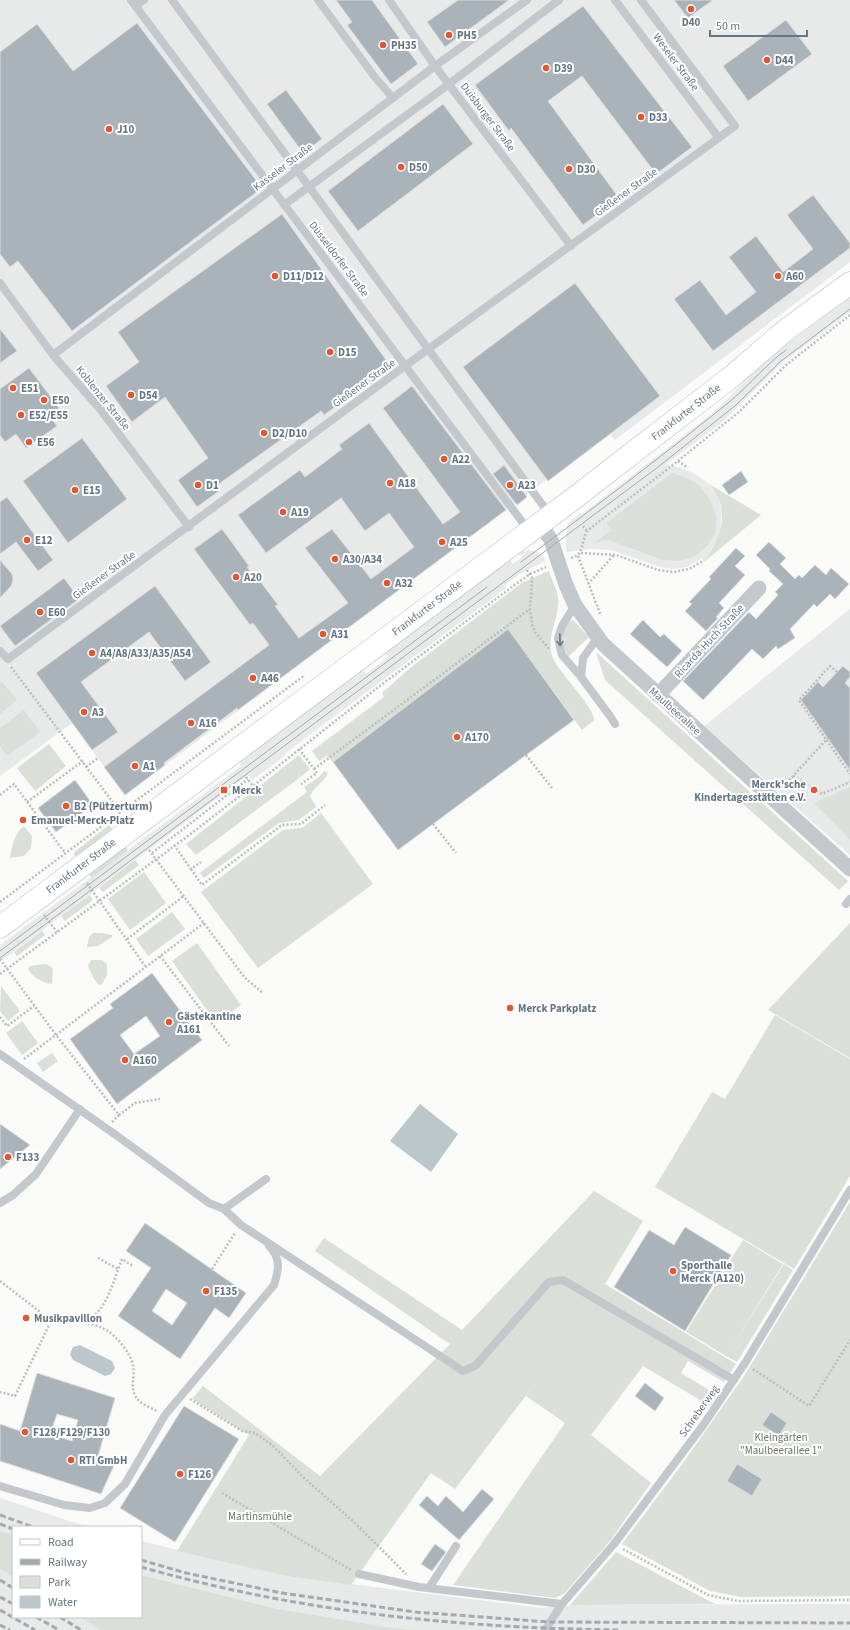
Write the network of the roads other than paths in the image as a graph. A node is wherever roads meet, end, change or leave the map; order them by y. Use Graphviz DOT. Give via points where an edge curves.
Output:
graph roads {
  1 [pos="144,0"];
  2 [pos="172,0"];
  3 [pos="318,0"];
  4 [pos="389,0"];
  5 [pos="526,0"];
  6 [pos="559,0"];
  7 [pos="615,0"];
  8 [pos="641,0"];
  9 [pos="133,3"];
  10 [pos="435,66"];
  11 [pos="449,84"];
  12 [pos="393,98"];
  13 [pos="735,126"];
  14 [pos="719,138"];
  15 [pos="297,170"];
  16 [pos="309,187"];
  17 [pos="272,189"];
  18 [pos="284,205"];
  19 [pos="571,246"];
  20 [pos="850,283"];
  21 [pos="0,284"];
  22 [pos="429,349"];
  23 [pos="53,355"];
  24 [pos="405,366"];
  25 [pos="540,524"];
  26 [pos="189,527"];
  27 [pos="759,588"];
  28 [pos="575,606"];
  29 [pos="598,637"];
  30 [pos="0,651"];
  31 [pos="581,677"];
  32 [pos="658,695"];
  33 [pos="615,724"];
  34 [pos="850,869"];
  35 [pos="0,927"];
  36 [pos="1,1055"];
  37 [pos="80,1110"];
  38 [pos="266,1179"];
  39 [pos="850,1190"];
  40 [pos="0,1203"];
  41 [pos="224,1209"];
  42 [pos="264,1240"];
  43 [pos="734,1380"];
  44 [pos="0,1486"];
  45 [pos="456,1546"];
  46 [pos="359,1574"];
  47 [pos="429,1588"];
  48 [pos="562,1604"];
  49 [pos="545,1630"];
  1 -- 9 [label="lane"];
  2 -- 15 [label="lane, Düsseldorfer Straße"];
  3 -- 12 [label="lane"];
  4 -- 10 [label="lane, Duisburger Straße"];
  5 -- 10 [label="lane, Kasseler Straße"];
  6 -- 11 [label="lane"];
  7 -- 14 [label="lane, Weseler Straße"];
  8 -- 13 [label="lane, Weseler Straße"];
  9 -- 17 [label="lane, Düsseldorfer Straße"];
  10 -- 11 [label="lane, Duisburger Straße"];
  10 -- 12 [label="lane, Kasseler Straße"];
  11 -- 16 [label="lane"];
  11 -- 19 [label="lane, Duisburger Straße"];
  12 -- 15 [label="lane, Kasseler Straße"];
  13 -- 14 [label="lane, Gießener Straße"];
  14 -- 19 [label="lane, Gießener Straße"];
  15 -- 16 [label="lane, Düsseldorfer Straße"];
  15 -- 17 [label="lane, Kasseler Straße"];
  16 -- 18 [label="lane"];
  16 -- 22 [label="lane, Düsseldorfer Straße"];
  17 -- 18 [label="lane, Düsseldorfer Straße"];
  17 -- 23 [label="lane, Kasseler Straße"];
  18 -- 24 [label="lane, Düsseldorfer Straße"];
  19 -- 22 [label="lane, Gießener Straße"];
  20 -- 25 [label="main road, Frankfurter Straße" via="786,330 731,377"];
  21 -- 23 [label="lane, Koblenzer Straße"];
  22 -- 24 [label="lane, Gießener Straße"];
  22 -- 25 [label="lane, Düsseldorfer Straße"];
  23 -- 26 [label="lane, Koblenzer Straße" via="100,409"];
  24 -- 25 [label="lane, Düsseldorfer Straße"];
  24 -- 26 [label="lane, Gießener Straße"];
  25 -- 28 [label="street, Maulbeerallee" via="551,540"];
  25 -- 35 [label="main road, Frankfurter Straße"];
  26 -- 30 [label="lane, Gießener Straße" via="9,662"];
  27 -- 32 [label="street, Ricarda-Huch-Straße"];
  28 -- 29 [label="street, Maulbeerallee"];
  28 -- 31 [label="lane, one-way" via="562,626 558,638 562,655"];
  29 -- 31 [label="lane" via="583,658"];
  29 -- 32 [label="street, Maulbeerallee"];
  31 -- 33 [label="lane"];
  32 -- 34 [label="street, Maulbeerallee"];
  36 -- 37 [label="lane"];
  37 -- 40 [label="lane" via="36,1174"];
  37 -- 41 [label="lane" via="209,1203"];
  38 -- 41 [label="lane"];
  39 -- 43 [label="lane, Schreberweg"];
  41 -- 42 [label="lane" via="241,1225"];
  42 -- 43 [label="lane" via="463,1371 476,1366 549,1282 563,1280"];
  42 -- 44 [label="lane" via="275,1252 279,1270 274,1285 165,1415 124,1484 105,1502 90,1508 64,1505"];
  43 -- 48 [label="lane, Schreberweg" via="614,1544"];
  45 -- 47 [label="lane"];
  46 -- 47 [label="lane"];
  47 -- 48 [label="lane"];
  48 -- 49 [label="lane, Schreberweg"];
}
